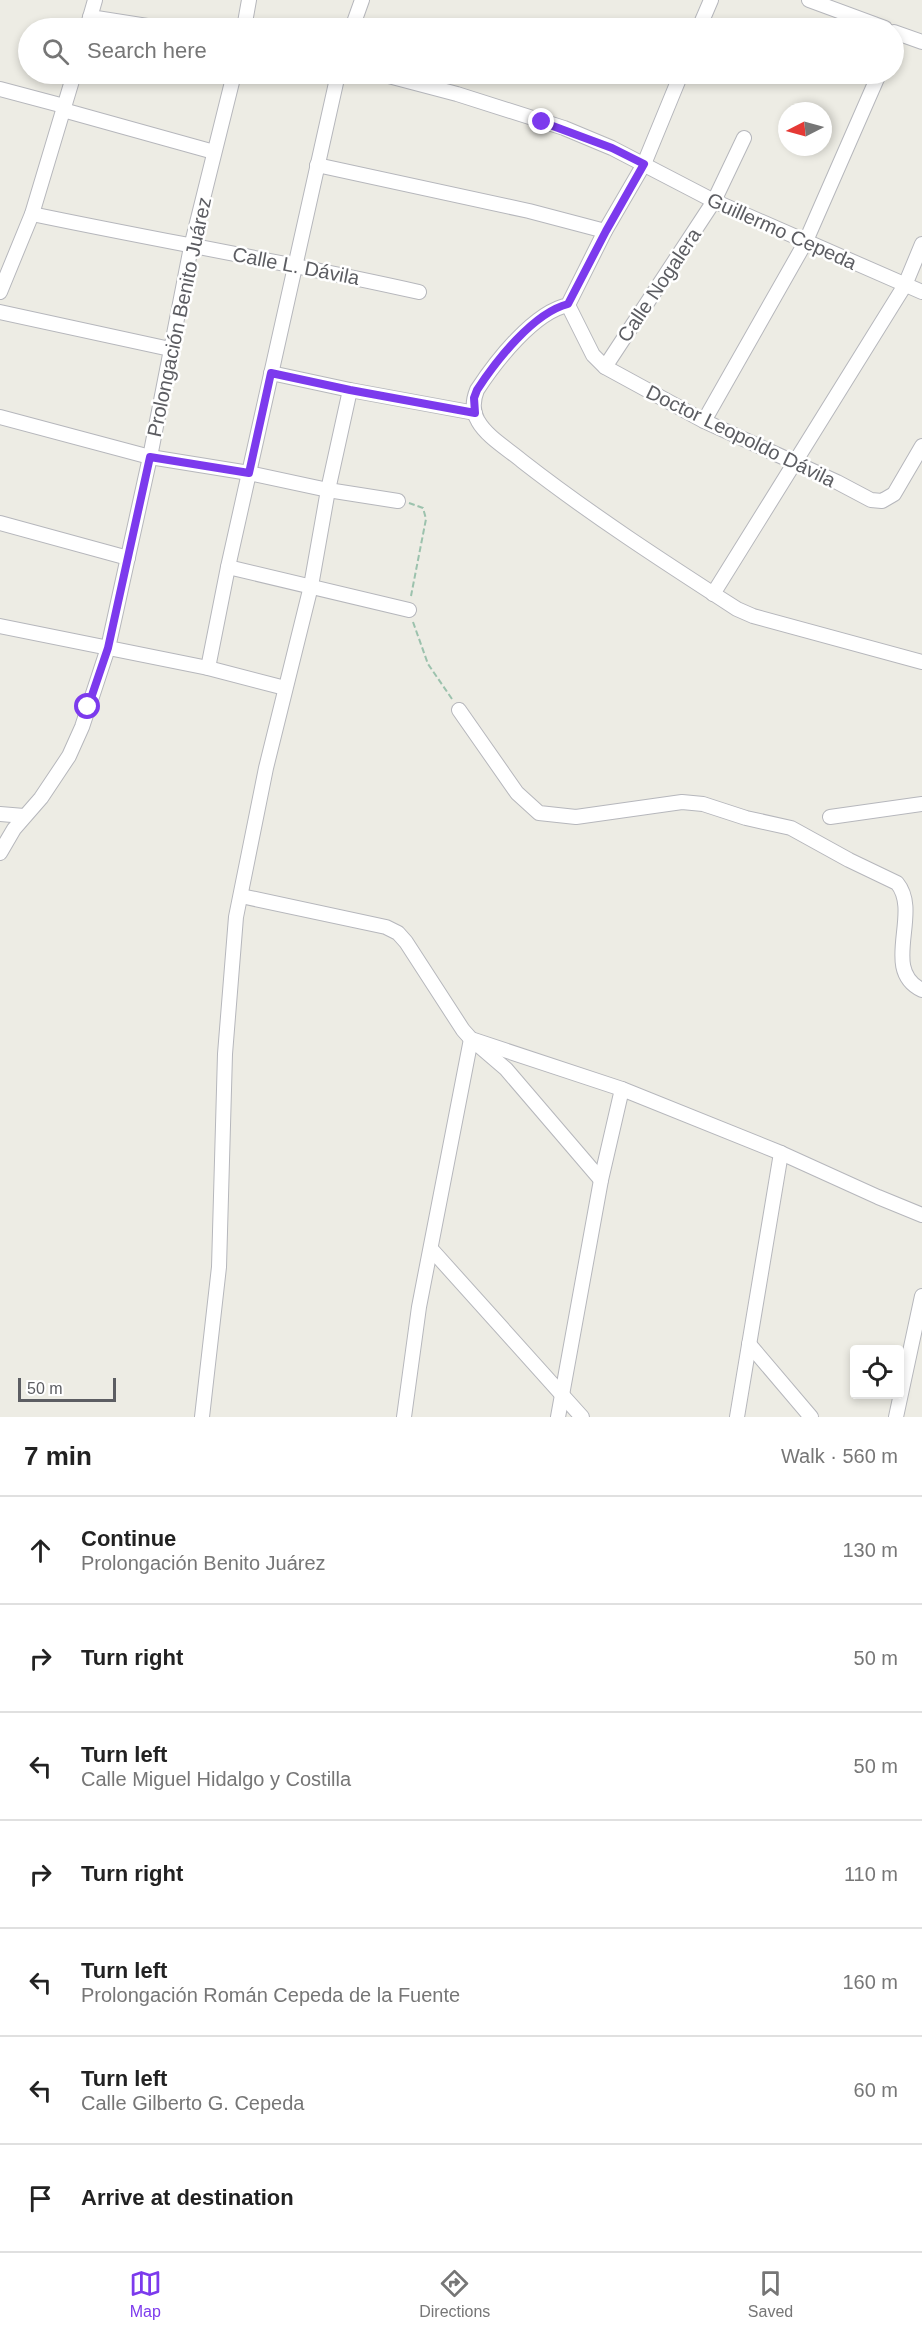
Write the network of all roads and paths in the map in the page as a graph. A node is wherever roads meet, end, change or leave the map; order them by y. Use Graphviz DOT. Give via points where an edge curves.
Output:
graph roads {
  1 [pos="95,0"];
  2 [pos="249,0"];
  3 [pos="362,0"];
  4 [pos="711,0"];
  5 [pos="809,0"];
  6 [pos="90,18"];
  7 [pos="246,18"];
  8 [pos="356,18"];
  9 [pos="703,18"];
  10 [pos="854,18"];
  11 [pos="904,37"];
  12 [pos="922,42"];
  13 [pos="71,84"];
  14 [pos="231,84"];
  15 [pos="336,84"];
  16 [pos="419,84"];
  17 [pos="677,84"];
  18 [pos="875,84"];
  19 [pos="0,89"];
  20 [pos="64,108"];
  21 [pos="744,138"];
  22 [pos="214,152"];
  23 [pos="644,164"];
  24 [pos="318,165"];
  25 [pos="714,201"];
  26 [pos="32,214"];
  27 [pos="606,231"];
  28 [pos="805,243"];
  29 [pos="922,244"];
  30 [pos="191,247"];
  31 [pos="295,264"];
  32 [pos="905,285"];
  33 [pos="0,292"];
  34 [pos="419,292"];
  35 [pos="922,292"];
  36 [pos="568,304"];
  37 [pos="0,312"];
  38 [pos="170,349"];
  39 [pos="604,367"];
  40 [pos="271,373"];
  41 [pos="350,390"];
  42 [pos="475,413"];
  43 [pos="0,417"];
  44 [pos="704,421"];
  45 [pos="922,446"];
  46 [pos="150,457"];
  47 [pos="794,463"];
  48 [pos="249,473"];
  49 [pos="328,490"];
  50 [pos="398,501"];
  51 [pos="0,523"];
  52 [pos="128,558"];
  53 [pos="228,567"];
  54 [pos="311,586"];
  55 [pos="713,594"];
  56 [pos="409,610"];
  57 [pos="0,626"];
  58 [pos="108,648"];
  59 [pos="922,662"];
  60 [pos="208,668"];
  61 [pos="285,688"];
  62 [pos="459,710"];
  63 [pos="922,804"];
  64 [pos="0,814"];
  65 [pos="24,816"];
  66 [pos="830,817"];
  67 [pos="0,853"];
  68 [pos="241,896"];
  69 [pos="922,990"];
  70 [pos="471,1039"];
  71 [pos="622,1089"];
  72 [pos="781,1153"];
  73 [pos="601,1180"];
  74 [pos="922,1215"];
  75 [pos="432,1250"];
  76 [pos="922,1296"];
  77 [pos="749,1344"];
  78 [pos="561,1395"];
  79 [pos="202,1417"];
  80 [pos="404,1417"];
  81 [pos="558,1417"];
  82 [pos="582,1417"];
  83 [pos="737,1417"];
  84 [pos="811,1417"];
  85 [pos="896,1417"];
  1 -- 6 [label="street"];
  2 -- 7 [label="street"];
  3 -- 8 [label="street"];
  4 -- 9 [label="street"];
  5 -- 10 [label="street"];
  11 -- 12 [label="street"];
  13 -- 20 [label="street"];
  14 -- 22 [label="street, Prolongación Benito Juárez"];
  15 -- 24 [label="street"];
  16 -- 23 [label="street, Guillermo Cepeda" via="564,128"];
  17 -- 23 [label="street"];
  18 -- 28 [label="street"];
  19 -- 20 [label="street"];
  20 -- 22 [label="street"];
  20 -- 26 [label="street"];
  21 -- 25 [label="street, Calle Nogalera"];
  22 -- 30 [label="street, Prolongación Benito Juárez"];
  23 -- 25 [label="street, Guillermo Cepeda"];
  23 -- 27 [label="street"];
  24 -- 27 [label="street"];
  24 -- 31 [label="street"];
  25 -- 28 [label="street, Guillermo Cepeda"];
  25 -- 39 [label="street, Calle Nogalera"];
  26 -- 30 [label="street, Calle L. Dávila"];
  26 -- 33 [label="street"];
  27 -- 36 [label="street"];
  28 -- 32 [label="street, Guillermo Cepeda"];
  28 -- 44 [label="street"];
  29 -- 32 [label="street"];
  30 -- 31 [label="street, Calle L. Dávila"];
  30 -- 38 [label="street, Prolongación Benito Juárez"];
  31 -- 34 [label="street, Calle L. Dávila"];
  31 -- 40 [label="street"];
  32 -- 35 [label="street, Guillermo Cepeda"];
  32 -- 47 [label="street"];
  36 -- 39 [label="street, Doctor Leopoldo Dávila" via="593,355"];
  36 -- 42 [label="street" via="548,313 510,348 477,390"];
  37 -- 38 [label="street"];
  38 -- 46 [label="street, Prolongación Benito Juárez"];
  39 -- 44 [label="street, Doctor Leopoldo Dávila"];
  40 -- 41 [label="street"];
  40 -- 48 [label="street"];
  41 -- 42 [label="street"];
  41 -- 49 [label="street"];
  42 -- 55 [label="street" via="489,433 541,476"];
  43 -- 46 [label="street"];
  44 -- 47 [label="street, Doctor Leopoldo Dávila"];
  45 -- 47 [label="street, Doctor Leopoldo Dávila" via="894,494 878,502"];
  46 -- 48 [label="street"];
  46 -- 52 [label="street, Prolongación Benito Juárez"];
  47 -- 55 [label="street"];
  48 -- 49 [label="street"];
  48 -- 53 [label="street"];
  49 -- 50 [label="street"];
  49 -- 54 [label="street"];
  50 -- 56 [label="path" via="420,506 426,519"];
  51 -- 52 [label="street"];
  52 -- 58 [label="street, Prolongación Benito Juárez"];
  53 -- 54 [label="street"];
  53 -- 60 [label="street"];
  54 -- 56 [label="street"];
  54 -- 61 [label="street"];
  55 -- 59 [label="street" via="753,616"];
  56 -- 62 [label="path" via="428,664"];
  57 -- 58 [label="street"];
  58 -- 60 [label="street"];
  58 -- 65 [label="street, Prolongación Benito Juárez" via="69,756"];
  60 -- 61 [label="street"];
  61 -- 68 [label="street"];
  62 -- 69 [label="street" via="517,793 539,813 576,817 682,802 703,804 791,828 897,883 909,906 905,971"];
  63 -- 66 [label="street"];
  64 -- 65 [label="street"];
  65 -- 67 [label="street, Prolongación Benito Juárez"];
  68 -- 70 [label="street" via="386,927 398,933"];
  68 -- 79 [label="street" via="233,945 225,1054 219,1267"];
  70 -- 71 [label="street"];
  70 -- 73 [label="street" via="512,1074"];
  70 -- 75 [label="street"];
  71 -- 72 [label="street"];
  71 -- 73 [label="street"];
  72 -- 74 [label="street"];
  72 -- 77 [label="street"];
  73 -- 78 [label="street"];
  75 -- 78 [label="street"];
  75 -- 80 [label="street" via="419,1307"];
  76 -- 85 [label="street"];
  77 -- 83 [label="street"];
  77 -- 84 [label="street"];
  78 -- 81 [label="street"];
  78 -- 82 [label="street"];
}
